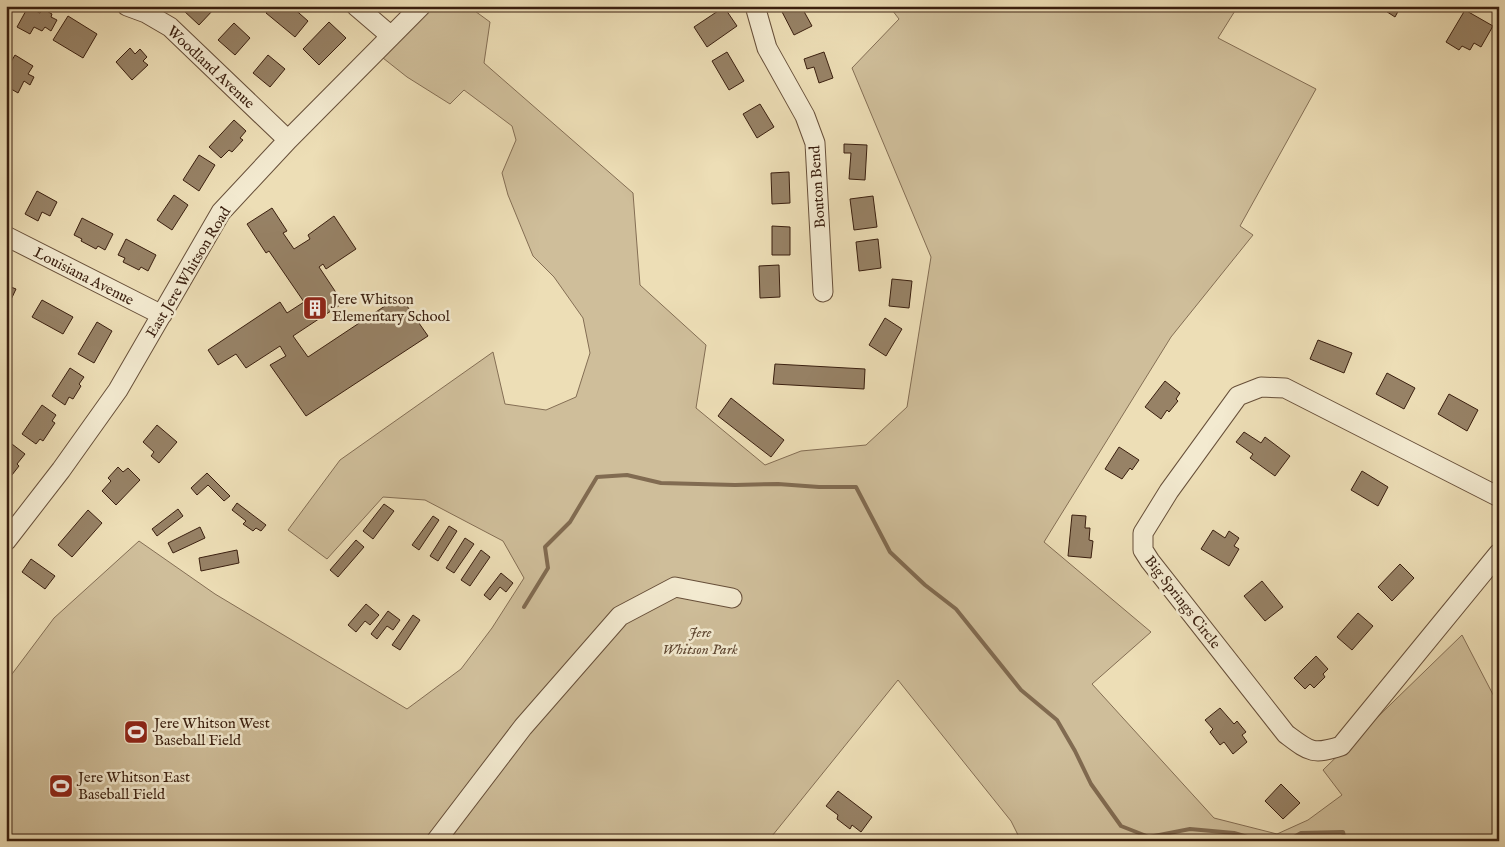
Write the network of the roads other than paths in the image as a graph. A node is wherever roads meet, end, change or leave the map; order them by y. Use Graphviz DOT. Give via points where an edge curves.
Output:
graph roads {
  1 [pos="127,6"];
  2 [pos="356,6"];
  3 [pos="421,6"];
  4 [pos="755,6"];
  5 [pos="391,36"];
  6 [pos="288,140"];
  7 [pos="6,236"];
  8 [pos="823,292"];
  9 [pos="162,314"];
  10 [pos="1499,497"];
  11 [pos="6,541"];
  12 [pos="1499,553"];
  13 [pos="732,598"];
  14 [pos="436,841"];
  1 -- 6 [label="street, Woodland Avenue" via="170,27"];
  2 -- 5 [label="street"];
  3 -- 5 [label="street, East Jere Whitson Road"];
  4 -- 8 [label="street, Bouton Bend" via="767,48 805,116 815,143"];
  5 -- 6 [label="street, East Jere Whitson Road"];
  6 -- 9 [label="street, East Jere Whitson Road" via="221,212"];
  7 -- 9 [label="street, Louisiana Avenue"];
  9 -- 11 [label="street, East Jere Whitson Road" via="118,390"];
  10 -- 12 [label="street, Big Springs Circle" via="1285,388 1261,387 1238,396 1169,491 1143,533 1143,550 1150,561 1286,734 1310,751 1322,752 1341,746"];
  13 -- 14 [label="street" via="675,587 620,616 523,727"];
}
